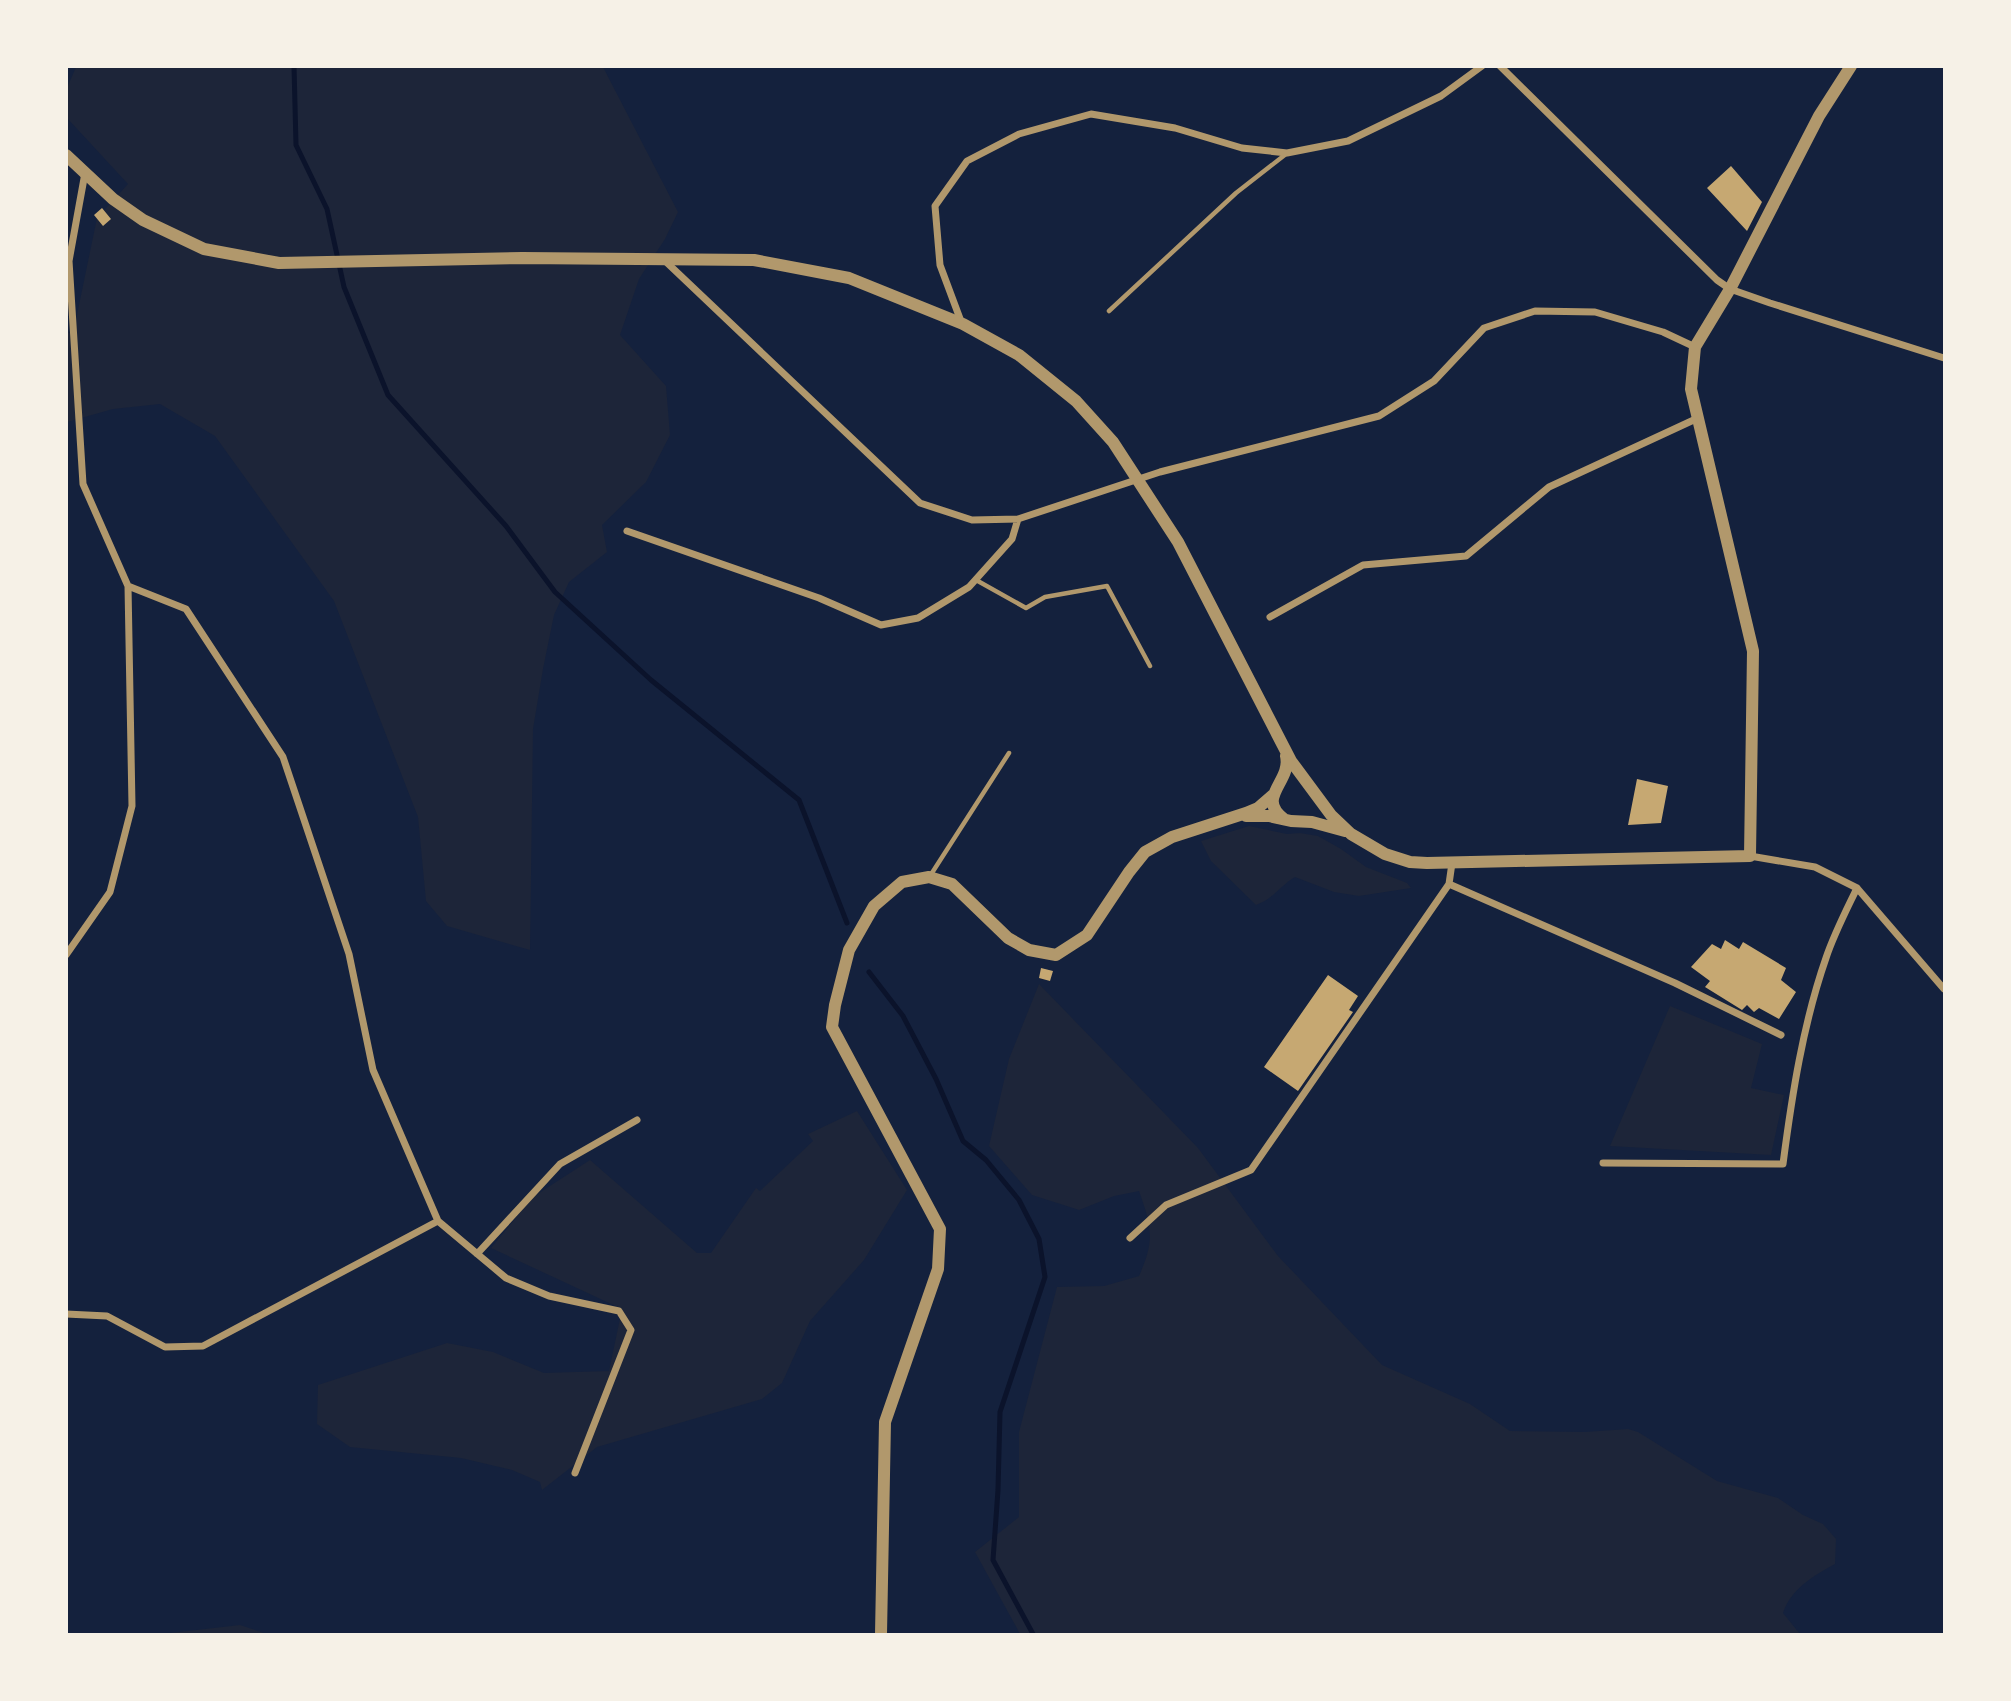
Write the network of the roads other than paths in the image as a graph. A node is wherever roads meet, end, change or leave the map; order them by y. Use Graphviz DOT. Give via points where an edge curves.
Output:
graph roads {
  1 [pos="1482,66"];
  2 [pos="1500,66"];
  3 [pos="1851,66"];
  4 [pos="1287,153"];
  5 [pos="66,155"];
  6 [pos="85,173"];
  7 [pos="663,259"];
  8 [pos="1730,289"];
  9 [pos="1109,311"];
  10 [pos="963,324"];
  11 [pos="1695,347"];
  12 [pos="1944,358"];
  13 [pos="1698,418"];
  14 [pos="1139,479"];
  15 [pos="1018,519"];
  16 [pos="627,531"];
  17 [pos="976,579"];
  18 [pos="128,586"];
  19 [pos="1270,617"];
  20 [pos="1150,666"];
  21 [pos="1279,740"];
  22 [pos="1009,753"];
  23 [pos="1281,783"];
  24 [pos="1307,783"];
  25 [pos="1315,794"];
  26 [pos="1273,795"];
  27 [pos="1232,819"];
  28 [pos="1284,819"];
  29 [pos="1298,821"];
  30 [pos="1351,834"];
  31 [pos="1750,856"];
  32 [pos="1452,863"];
  33 [pos="929,877"];
  34 [pos="1449,884"];
  35 [pos="1857,888"];
  36 [pos="66,955"];
  37 [pos="1944,989"];
  38 [pos="1781,1035"];
  39 [pos="637,1120"];
  40 [pos="1602,1163"];
  41 [pos="438,1220"];
  42 [pos="1130,1238"];
  43 [pos="477,1254"];
  44 [pos="66,1314"];
  45 [pos="575,1474"];
  46 [pos="881,1634"];
  1 -- 4 [label="street" via="1440,96 1348,141"];
  2 -- 8 [label="street"];
  3 -- 8 [label="street" via="1819,116"];
  4 -- 9 [label="lane" via="1236,193"];
  4 -- 10 [label="street" via="1242,148 1175,128 1091,114 1019,134 967,161 935,206 940,265"];
  5 -- 6 [label="street"];
  6 -- 7 [label="street" via="143,220 204,249 279,263"];
  6 -- 18 [label="street" via="69,261 83,484"];
  7 -- 10 [label="street" via="754,260 849,278"];
  7 -- 15 [label="street" via="920,503 972,520"];
  8 -- 11 [label="street"];
  8 -- 12 [label="street"];
  10 -- 14 [label="street" via="1019,355 1076,401"];
  11 -- 13 [label="street" via="1691,389"];
  11 -- 14 [label="street" via="1595,312 1535,311 1484,328 1434,381 1378,416"];
  13 -- 19 [label="street" via="1549,487 1466,556 1363,565"];
  13 -- 31 [label="street" via="1753,651"];
  14 -- 15 [label="street"];
  14 -- 21 [label="street" via="1178,542"];
  15 -- 17 [label="street" via="1012,539"];
  16 -- 17 [label="street" via="819,598 881,625 918,618"];
  17 -- 20 [label="lane" via="1026,608 1045,597 1107,586"];
  18 -- 36 [label="street" via="132,806 110,892"];
  18 -- 41 [label="street" via="187,609 283,757 349,954 373,1070"];
  21 -- 23 [label="street" via="1288,763"];
  21 -- 24 [label="street"];
  22 -- 33 [label="lane"];
  23 -- 24 [label="street" via="1294,778"];
  23 -- 26 [label="street"];
  24 -- 25 [label="street"];
  25 -- 29 [label="street" via="1314,808"];
  25 -- 30 [label="street"];
  26 -- 27 [label="street" via="1258,808"];
  26 -- 28 [label="street" via="1274,809"];
  27 -- 28 [label="street" via="1259,815"];
  27 -- 33 [label="street" via="1172,836 1145,852 1087,935 1056,955 1029,950 1008,938 952,884"];
  28 -- 29 [label="street"];
  29 -- 30 [label="street"];
  30 -- 32 [label="street" via="1396,858"];
  31 -- 32 [label="street"];
  31 -- 35 [label="street" via="1815,867"];
  32 -- 34 [label="street"];
  33 -- 46 [label="street" via="902,882 874,906 849,950 832,1027 940,1229 937,1269 885,1422"];
  34 -- 38 [label="street"];
  34 -- 42 [label="street" via="1251,1170 1166,1205"];
  35 -- 37 [label="street"];
  35 -- 40 [label="street" via="1826,957 1812,1007 1783,1164"];
  39 -- 43 [label="street" via="560,1164"];
  41 -- 43 [label="street"];
  41 -- 44 [label="street" via="203,1346 165,1347 107,1316"];
  43 -- 45 [label="street" via="517,1283 550,1296 619,1311 631,1330"];
}
